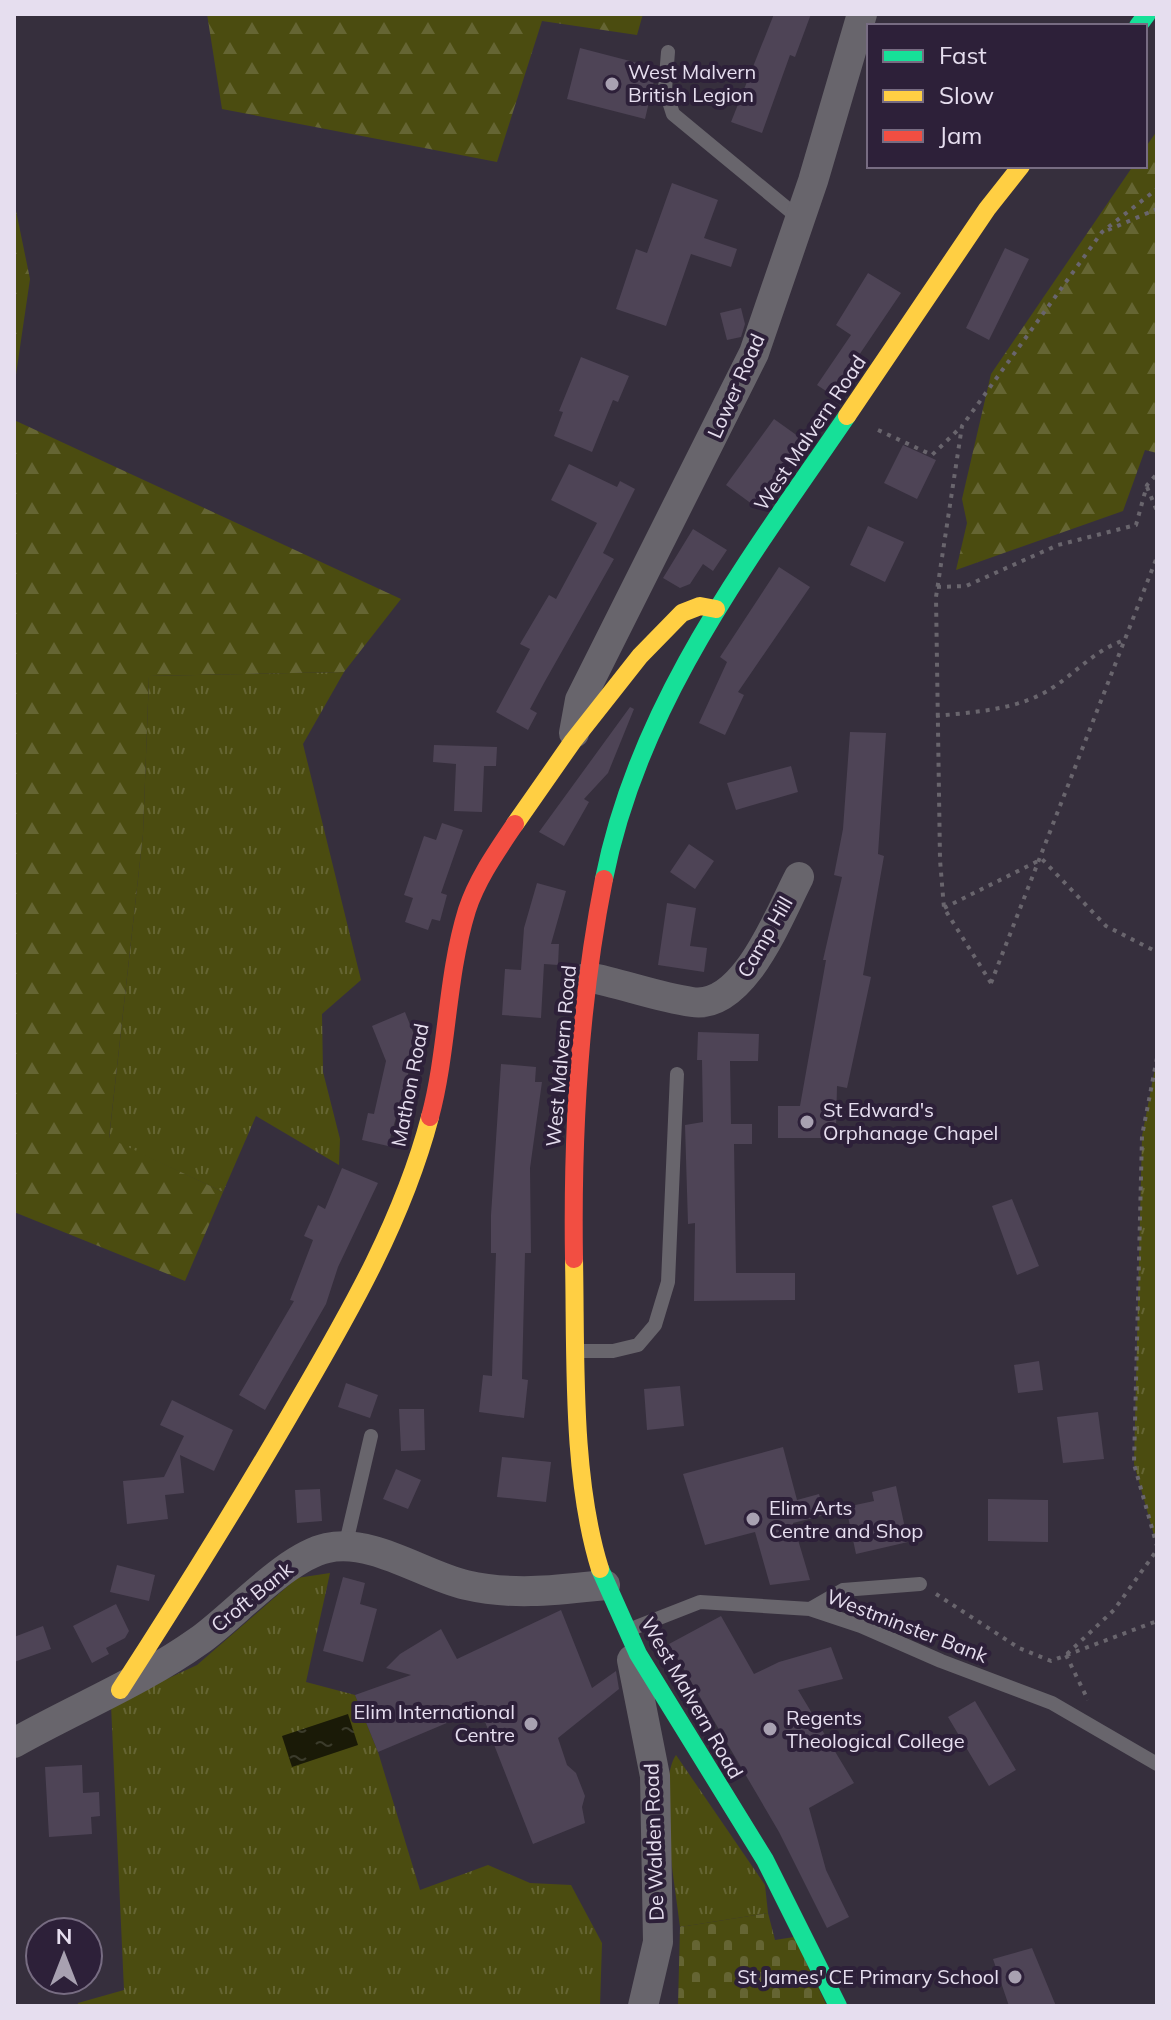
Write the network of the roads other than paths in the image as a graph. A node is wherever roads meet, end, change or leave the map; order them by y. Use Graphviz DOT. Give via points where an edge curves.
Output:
graph roads {
  1 [pos="862,14"];
  2 [pos="668,52"];
  3 [pos="1019,168"];
  4 [pos="800,219"];
  5 [pos="716,609"];
  6 [pos="573,741"];
  7 [pos="799,877"];
  8 [pos="588,977"];
  9 [pos="677,1074"];
  10 [pos="576,1351"];
  11 [pos="371,1436"];
  12 [pos="345,1547"];
  13 [pos="920,1584"];
  14 [pos="605,1585"];
  15 [pos="810,1609"];
  16 [pos="627,1630"];
  17 [pos="120,1690"];
  18 [pos="14,1743"];
  19 [pos="1157,1764"];
  20 [pos="643,2006"];
  21 [pos="838,2006"];
  1 -- 4 [label="street, Lower Road"];
  2 -- 4 [label="lane" via="665,89 673,114"];
  3 -- 5 [label="main road, West Malvern Road"];
  4 -- 6 [label="street, Lower Road" via="754,353 580,700"];
  5 -- 6 [label="main road, Mathon Road" via="700,606 682,613 640,656"];
  5 -- 8 [label="main road, West Malvern Road" via="675,678 626,795"];
  6 -- 17 [label="main road, Mathon Road" via="515,820 467,909 432,1109 416,1169 367,1282 221,1534"];
  7 -- 8 [label="street, Camp Hill" via="744,977 728,994 693,1003"];
  8 -- 10 [label="main road, West Malvern Road" via="574,1173"];
  9 -- 10 [label="lane" via="668,1282 655,1325 638,1345"];
  10 -- 14 [label="main road, West Malvern Road" via="591,1518"];
  11 -- 12 [label="lane"];
  12 -- 14 [label="street, Croft Bank" via="499,1592"];
  12 -- 17 [label="street, Croft Bank" via="326,1548 284,1568 200,1640"];
  13 -- 15 [label="lane" via="843,1590"];
  14 -- 16 [label="main road, West Malvern Road"];
  15 -- 16 [label="lane, Westminster Bank" via="700,1602"];
  15 -- 19 [label="lane, Westminster Bank" via="1052,1703"];
  16 -- 20 [label="street, De Walden Road" via="655,1776 658,1942"];
  16 -- 21 [label="main road, West Malvern Road" via="784,1894"];
  17 -- 18 [label="street, Croft Bank"];
}
